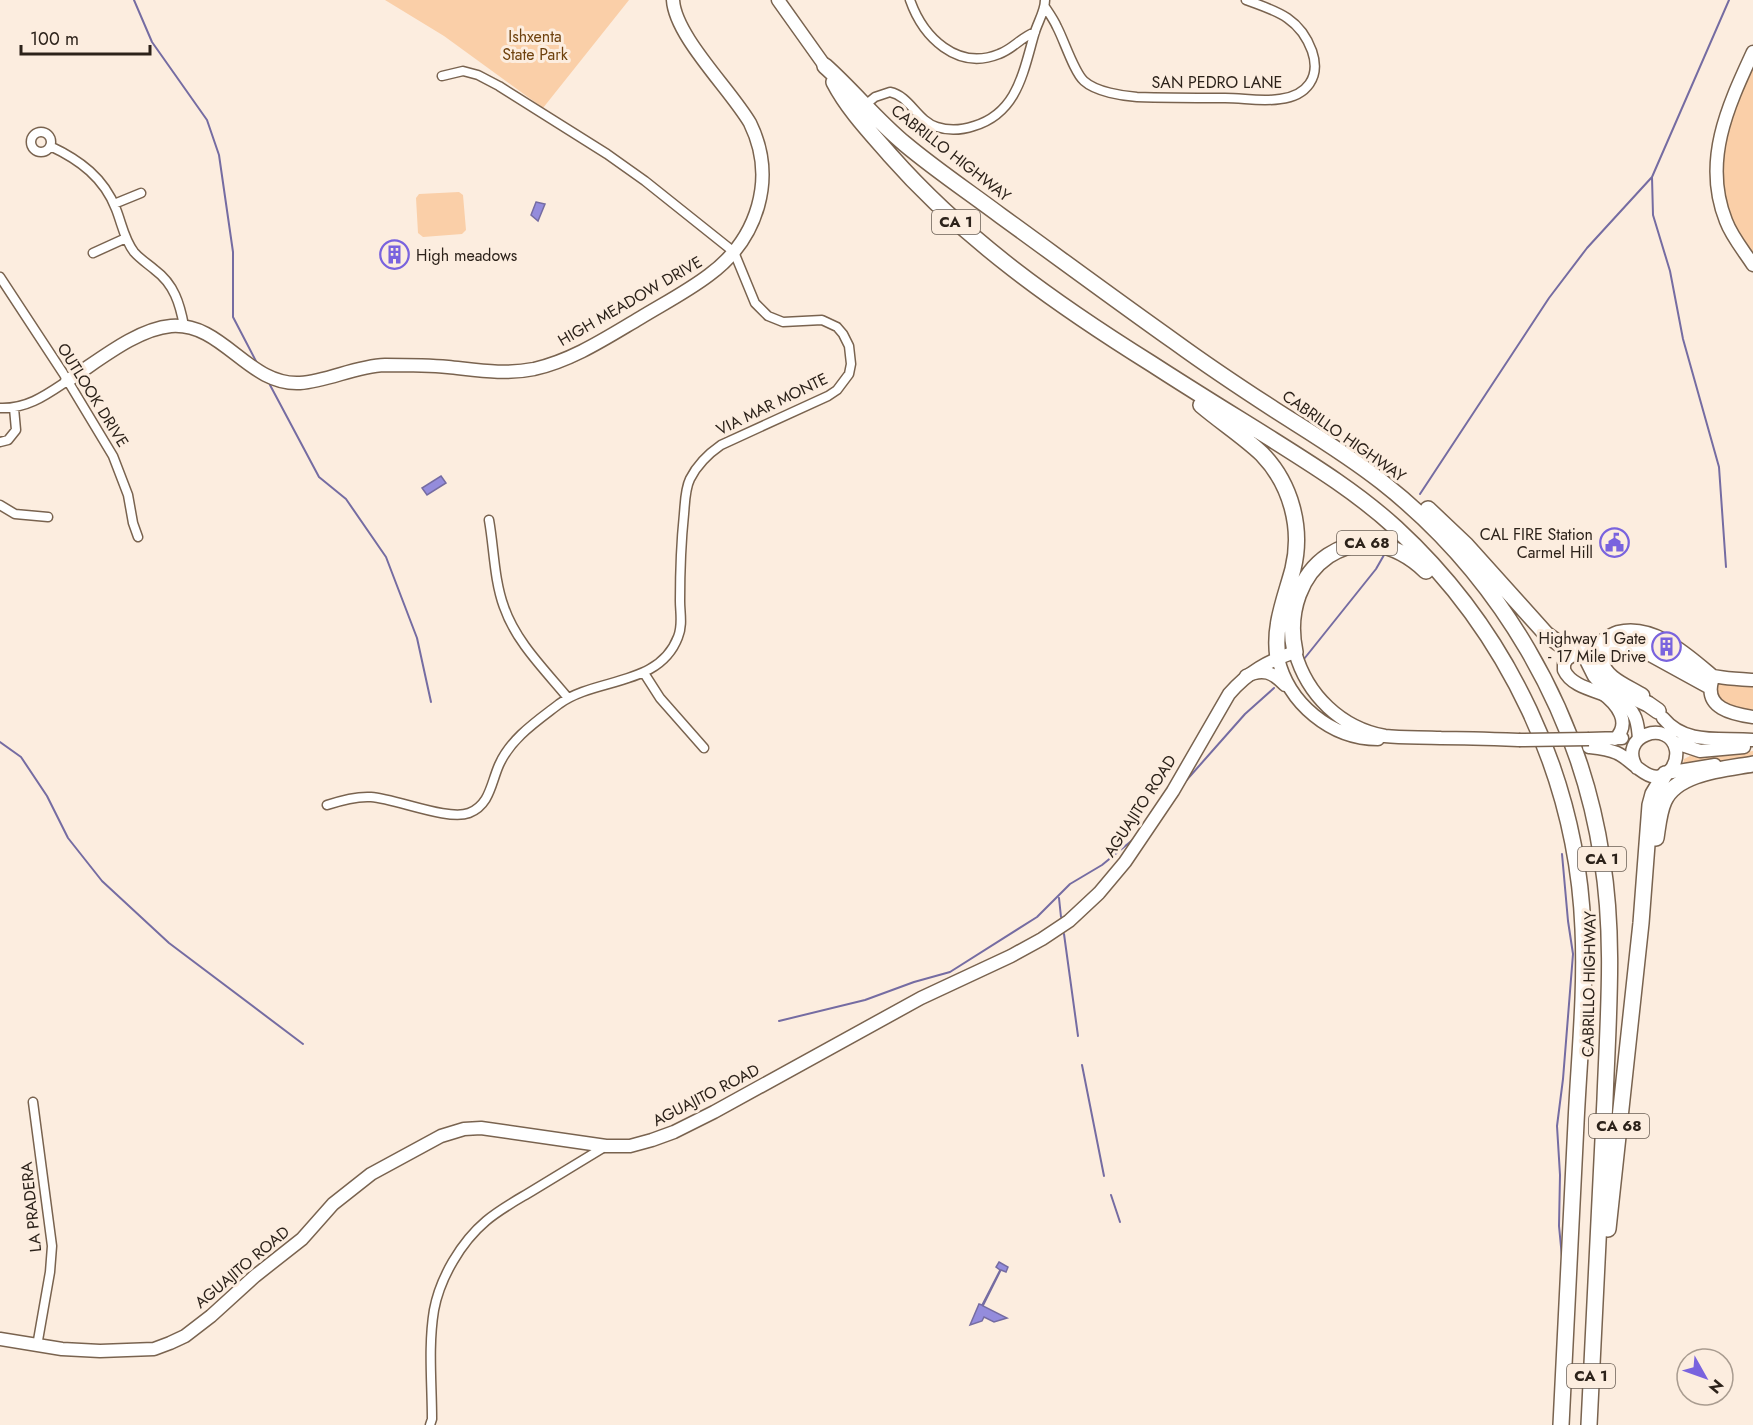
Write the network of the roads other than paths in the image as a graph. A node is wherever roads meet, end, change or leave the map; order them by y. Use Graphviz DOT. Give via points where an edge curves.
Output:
graph roads {
  1 [pos="673,0"];
  2 [pos="910,0"];
  3 [pos="1246,0"];
  4 [pos="780,1"];
  5 [pos="1045,3"];
  6 [pos="1035,32"];
  7 [pos="1753,52"];
  8 [pos="825,66"];
  9 [pos="442,76"];
  10 [pos="864,106"];
  11 [pos="50,146"];
  12 [pos="141,193"];
  13 [pos="114,204"];
  14 [pos="126,238"];
  15 [pos="734,252"];
  16 [pos="93,253"];
  17 [pos="1753,265"];
  18 [pos="0,277"];
  19 [pos="184,326"];
  20 [pos="1166,373"];
  21 [pos="67,381"];
  22 [pos="0,408"];
  23 [pos="14,408"];
  24 [pos="0,442"];
  25 [pos="1365,469"];
  26 [pos="0,505"];
  27 [pos="48,517"];
  28 [pos="489,520"];
  29 [pos="138,537"];
  30 [pos="1484,631"];
  31 [pos="1295,652"];
  32 [pos="1579,653"];
  33 [pos="1278,658"];
  34 [pos="644,673"];
  35 [pos="1246,676"];
  36 [pos="1753,680"];
  37 [pos="1712,682"];
  38 [pos="1602,693"];
  39 [pos="1296,697"];
  40 [pos="567,698"];
  41 [pos="1661,714"];
  42 [pos="1753,717"];
  43 [pos="1394,736"];
  44 [pos="1615,739"];
  45 [pos="1638,739"];
  46 [pos="1671,740"];
  47 [pos="1753,740"];
  48 [pos="1589,743"];
  49 [pos="1753,746"];
  50 [pos="704,748"];
  51 [pos="1753,764"];
  52 [pos="1637,768"];
  53 [pos="1666,773"];
  54 [pos="327,805"];
  55 [pos="1641,923"];
  56 [pos="33,1102"];
  57 [pos="606,1146"];
  58 [pos="1594,1327"];
  59 [pos="0,1338"];
  60 [pos="37,1346"];
  61 [pos="430,1425"];
  62 [pos="1562,1425"];
  63 [pos="1589,1425"];
  1 -- 15 [label="street, HIGH MEADOW DRIVE" via="680,27 741,108 760,147 764,173 759,207"];
  2 -- 6 [label="street" via="925,29 948,52 959,56 996,56"];
  3 -- 5 [label="street, SAN PEDRO LANE" via="1279,12 1308,39 1316,73 1305,88 1287,98 1137,97 1095,87 1078,72"];
  4 -- 8 [label="street, CABRILLO HIGHWAY / CA 1"];
  5 -- 6 [label="street"];
  6 -- 10 [label="street" via="1023,75 1011,99 992,119 953,130 936,127 894,93 880,95"];
  7 -- 17 [label="street" via="1724,125 1715,160 1719,201 1726,222"];
  8 -- 10 [label="highway, CABRILLO HIGHWAY / CA 1"];
  8 -- 20 [label="highway, CABRILLO HIGHWAY / CA 1" via="860,121 979,243 1029,282"];
  9 -- 15 [label="street, VIA MAR MONTE" via="471,72 499,86 606,154"];
  10 -- 25 [label="highway, CABRILLO HIGHWAY / CA 1" via="921,157 1132,312"];
  11 -- 13 [label="street" via="90,170"];
  12 -- 13 [label="street"];
  13 -- 14 [label="street"];
  14 -- 16 [label="street"];
  14 -- 19 [label="street" via="134,252 167,280 177,297"];
  15 -- 19 [label="street, HIGH MEADOW DRIVE" via="702,280 582,351 552,364 520,371 383,365 313,381 287,382 260,373 213,337"];
  15 -- 34 [label="street, VIA MAR MONTE" via="762,312 783,322 822,320 837,327 847,340 851,364 844,382 828,396 721,446 694,470 686,495 681,540 680,629 674,646"];
  18 -- 21 [label="street, OUTLOOK DRIVE"];
  19 -- 21 [label="street" via="138,336"];
  20 -- 30 [label="highway, CABRILLO HIGHWAY / CA 1" via="1370,506 1432,564"];
  20 -- 33 [label="highway" via="1262,454 1287,491 1297,545 1278,620"];
  21 -- 23 [label="street" via="32,403"];
  21 -- 29 [label="street, OUTLOOK DRIVE" via="120,470"];
  22 -- 23 [label="street"];
  23 -- 24 [label="street" via="16,430 8,440"];
  25 -- 32 [label="highway" via="1399,487 1428,510 1466,545 1546,634"];
  25 -- 58 [label="highway, CABRILLO HIGHWAY / CA 1" via="1436,530 1508,617 1554,699 1587,786 1604,869 1610,953"];
  26 -- 27 [label="street" via="15,514"];
  28 -- 40 [label="street" via="499,591 512,626"];
  30 -- 31 [label="highway, CA 68" via="1407,555 1385,545 1357,544 1325,557 1305,579 1293,616"];
  30 -- 62 [label="highway, CABRILLO HIGHWAY / CA 1" via="1526,704 1551,764 1571,835 1581,900 1583,984"];
  31 -- 33 [label="street, AGUAJITO ROAD"];
  31 -- 43 [label="street, CA 68" via="1306,681 1326,706 1359,727"];
  32 -- 37 [label="street" via="1618,632 1645,632 1679,649"];
  32 -- 38 [label="street" via="1565,661 1564,673 1574,682"];
  32 -- 41 [label="highway" via="1588,659 1601,682"];
  33 -- 35 [label="street, AGUAJITO ROAD"];
  33 -- 39 [label="street, CA 68"];
  34 -- 40 [label="street, VIA MAR MONTE"];
  34 -- 50 [label="street" via="660,698"];
  35 -- 39 [label="street" via="1259,671 1271,673"];
  35 -- 57 [label="street, AGUAJITO ROAD" via="1225,699 1139,842 1099,893 1069,921 1011,956 921,998 674,1132 630,1146"];
  36 -- 37 [label="street"];
  37 -- 41 [label="street" via="1635,647 1619,647 1607,656 1603,664 1609,673 1647,698"];
  37 -- 42 [label="street" via="1715,702 1720,708"];
  38 -- 44 [label="street" via="1622,717 1622,730"];
  38 -- 45 [label="street" via="1631,710"];
  39 -- 43 [label="street, CA 68" via="1323,722 1342,732 1370,739"];
  40 -- 54 [label="street, VIA MAR MONTE" via="515,740 499,764 484,803 472,813 450,815 372,797"];
  41 -- 46 [label="street"];
  41 -- 47 [label="street" via="1678,731 1697,737"];
  43 -- 48 [label="street, CA 68, bridge"];
  44 -- 45 [label="street, CA 68"];
  44 -- 48 [label="street, CA 68"];
  45 -- 46 [label="street, CA 68" via="1654,733"];
  45 -- 52 [label="street" via="1633,754"];
  46 -- 49 [label="street, CA 68" via="1700,751"];
  46 -- 53 [label="street" via="1676,758"];
  48 -- 52 [label="street, CA 68" via="1617,753"];
  51 -- 53 [label="street, CA 68" via="1702,766"];
  51 -- 55 [label="highway" via="1695,776 1669,793 1660,815"];
  52 -- 53 [label="street, CA 68" via="1650,776"];
  53 -- 55 [label="highway" via="1650,805"];
  55 -- 58 [label="highway, CA 68"];
  56 -- 60 [label="street, LA PRADERA" via="52,1246"];
  57 -- 60 [label="street, AGUAJITO ROAD" via="481,1128 452,1132 371,1173 333,1204 302,1239 211,1316 170,1343 154,1349 100,1351"];
  57 -- 61 [label="street" via="486,1221 454,1260 435,1309"];
  58 -- 63 [label="highway, CABRILLO HIGHWAY / CA 1"];
  59 -- 60 [label="street, AGUAJITO ROAD"];
}
